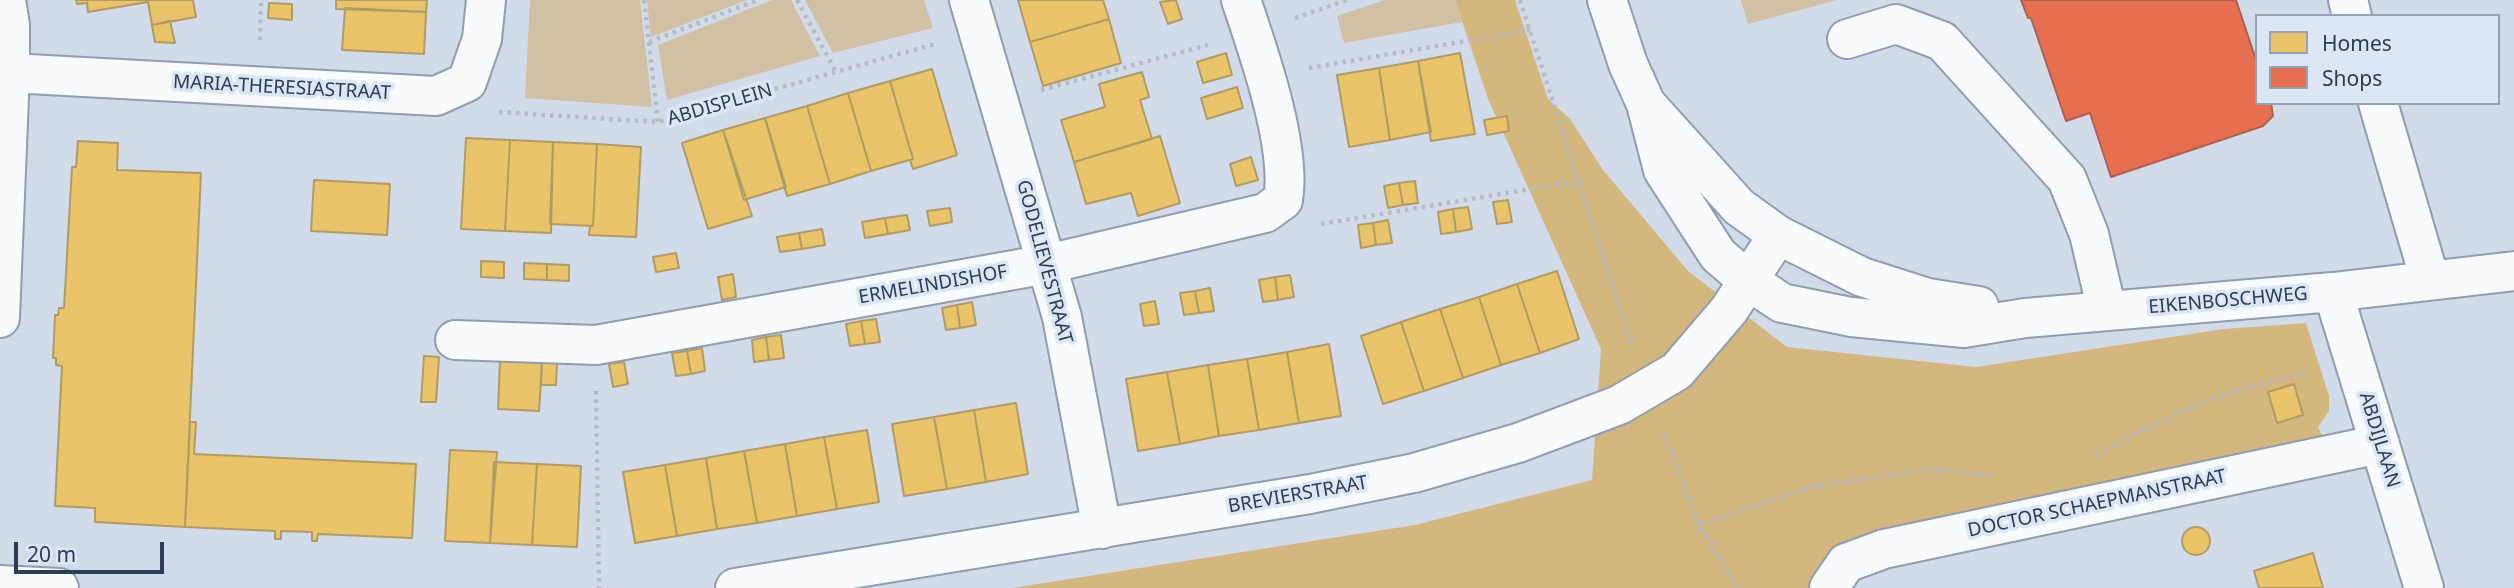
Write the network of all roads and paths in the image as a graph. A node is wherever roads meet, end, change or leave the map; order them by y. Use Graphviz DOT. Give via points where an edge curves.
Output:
graph roads {
  1 [pos="6,0"];
  2 [pos="485,0"];
  3 [pos="644,0"];
  4 [pos="758,0"];
  5 [pos="797,0"];
  6 [pos="1347,0"];
  7 [pos="1520,0"];
  8 [pos="1607,0"];
  9 [pos="974,16"];
  10 [pos="1246,16"];
  11 [pos="1291,20"];
  12 [pos="1530,30"];
  13 [pos="1847,39"];
  14 [pos="649,42"];
  15 [pos="1305,69"];
  16 [pos="836,72"];
  17 [pos="10,73"];
  18 [pos="467,82"];
  19 [pos="999,101"];
  20 [pos="1646,104"];
  21 [pos="2379,105"];
  22 [pos="658,122"];
  23 [pos="1579,181"];
  24 [pos="1283,200"];
  25 [pos="1778,235"];
  26 [pos="1047,264"];
  27 [pos="2514,271"];
  28 [pos="1747,280"];
  29 [pos="2430,280"];
  30 [pos="2333,292"];
  31 [pos="2107,312"];
  32 [pos="0,318"];
  33 [pos="2025,318"];
  34 [pos="455,340"];
  35 [pos="596,345"];
  36 [pos="2352,355"];
  37 [pos="1646,387"];
  38 [pos="2380,444"];
  39 [pos="2086,461"];
  40 [pos="2000,476"];
  41 [pos="1699,525"];
  42 [pos="1102,529"];
  43 [pos="0,585"];
  44 [pos="59,588"];
  45 [pos="599,588"];
  46 [pos="735,588"];
  47 [pos="1738,588"];
  48 [pos="1829,588"];
  49 [pos="2424,588"];
  1 -- 17 [label="street"];
  2 -- 18 [label="street" via="482,39"];
  3 -- 14 [label="path"];
  4 -- 14 [label="path"];
  5 -- 16 [label="path"];
  6 -- 11 [label="path"];
  7 -- 12 [label="path"];
  8 -- 20 [label="street, EIKENBOSCHWEG"];
  9 -- 16 [label="path, ABDISPLEIN"];
  9 -- 19 [label="street, GODELIEVESTRAAT"];
  10 -- 19 [label="path"];
  10 -- 24 [label="street" via="1260,52 1287,177"];
  12 -- 15 [label="path"];
  12 -- 23 [label="path"];
  13 -- 31 [label="street" via="1896,24 1942,41 2067,179 2089,234"];
  14 -- 22 [label="path"];
  16 -- 22 [label="path, ABDISPLEIN"];
  17 -- 18 [label="street, MARIA-THERESIASTRAAT" via="436,96"];
  17 -- 32 [label="street"];
  18 -- 22 [label="path, ABDISPLEIN" via="494,112"];
  19 -- 26 [label="street, GODELIEVESTRAAT"];
  20 -- 25 [label="street, EIKENBOSCHWEG" via="1739,207"];
  20 -- 28 [label="street, EIKENBOSCHWEG" via="1663,170 1718,255"];
  21 -- 29 [label="street"];
  23 -- 24 [label="path" via="1317,225"];
  23 -- 37 [label="path"];
  24 -- 26 [label="street, ERMELINDISHOF" via="1265,213"];
  25 -- 28 [label="street, BREVIERSTRAAT"];
  25 -- 33 [label="street, EIKENBOSCHWEG" via="1863,276 1928,298 1970,303"];
  26 -- 35 [label="street, ERMELINDISHOF"];
  26 -- 42 [label="street, GODELIEVESTRAAT" via="1062,317"];
  27 -- 29 [label="street, EIKENBOSCHWEG"];
  28 -- 33 [label="street, EIKENBOSCHWEG" via="1782,303 1851,317 1964,328"];
  28 -- 37 [label="street, BREVIERSTRAAT" via="1729,310 1677,371"];
  29 -- 30 [label="street, EIKENBOSCHWEG"];
  30 -- 31 [label="street, EIKENBOSCHWEG"];
  30 -- 36 [label="street, ABDIJLAAN"];
  31 -- 33 [label="street, EIKENBOSCHWEG"];
  34 -- 35 [label="street, ERMELINDISHOF"];
  35 -- 45 [label="path"];
  36 -- 38 [label="street, ABDIJLAAN"];
  36 -- 39 [label="path" via="2216,397"];
  37 -- 41 [label="path"];
  37 -- 42 [label="street, BREVIERSTRAAT" via="1619,405 1518,443 1414,473"];
  38 -- 48 [label="street, DOCTOR SCHAEPMANSTRAAT" via="1884,549 1846,564"];
  38 -- 49 [label="street, ABDIJLAAN"];
  40 -- 41 [label="path" via="1931,468 1810,487"];
  41 -- 47 [label="path"];
  42 -- 46 [label="street, BREVIERSTRAAT"];
  43 -- 44 [label="street"];
}
